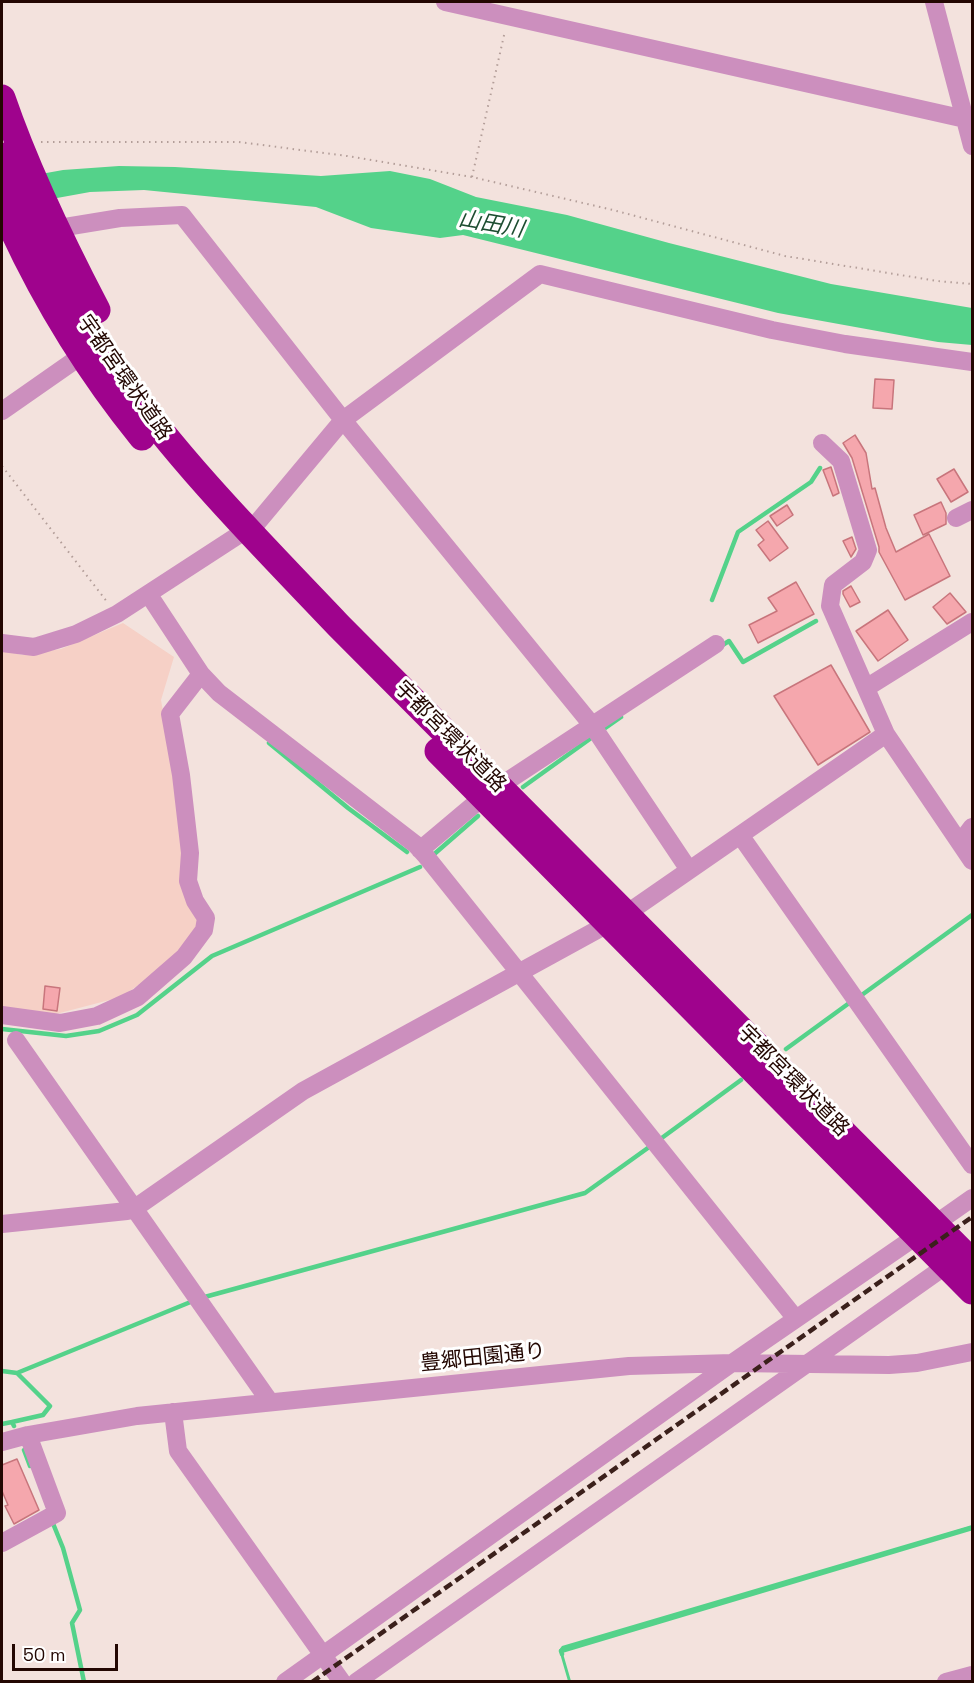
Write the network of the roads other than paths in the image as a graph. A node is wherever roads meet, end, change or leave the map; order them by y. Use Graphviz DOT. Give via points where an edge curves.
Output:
graph roads {
  1 [pos="445,2"];
  2 [pos="934,2"];
  3 [pos="2,98"];
  4 [pos="965,119"];
  5 [pos="972,146"];
  6 [pos="17,148"];
  7 [pos="2,206"];
  8 [pos="31,246"];
  9 [pos="78,358"];
  10 [pos="972,362"];
  11 [pos="108,393"];
  12 [pos="2,411"];
  13 [pos="343,420"];
  14 [pos="822,443"];
  15 [pos="238,534"];
  16 [pos="149,595"];
  17 [pos="972,622"];
  18 [pos="2,643"];
  19 [pos="716,644"];
  20 [pos="201,674"];
  21 [pos="866,688"];
  22 [pos="592,725"];
  23 [pos="886,734"];
  24 [pos="492,792"];
  25 [pos="972,827"];
  26 [pos="740,836"];
  27 [pos="960,843"];
  28 [pos="420,850"];
  29 [pos="972,861"];
  30 [pos="689,870"];
  31 [pos="618,919"];
  32 [pos="521,973"];
  33 [pos="2,1016"];
  34 [pos="16,1040"];
  35 [pos="972,1165"];
  36 [pos="972,1198"];
  37 [pos="135,1208"];
  38 [pos="2,1224"];
  39 [pos="926,1229"];
  40 [pos="960,1263"];
  41 [pos="972,1291"];
  42 [pos="796,1319"];
  43 [pos="972,1352"];
  44 [pos="732,1364"];
  45 [pos="803,1365"];
  46 [pos="270,1402"];
  47 [pos="173,1412"];
  48 [pos="28,1435"];
  49 [pos="2,1442"];
  50 [pos="2,1543"];
  51 [pos="324,1654"];
  52 [pos="972,1675"];
  53 [pos="285,1682"];
  54 [pos="342,1682"];
  55 [pos="356,1682"];
  56 [pos="946,1682"];
  1 -- 4 [label="street"];
  2 -- 4 [label="street"];
  3 -- 6 [label="highway"];
  4 -- 5 [label="street"];
  6 -- 8 [label="highway"];
  7 -- 8 [label="highway, 宇都宮環状道路"];
  8 -- 9 [label="highway" via="29,292"];
  8 -- 11 [label="highway, 宇都宮環状道路" via="51,305"];
  8 -- 13 [label="street" via="120,218 182,215"];
  8 -- 15 [label="highway, 宇都宮環状道路" via="133,378 173,446"];
  9 -- 11 [label="highway"];
  9 -- 12 [label="street"];
  10 -- 13 [label="street" via="772,330 540,274"];
  11 -- 15 [label="highway, 宇都宮環状道路" via="147,442"];
  13 -- 15 [label="street" via="257,523"];
  13 -- 22 [label="street"];
  14 -- 21 [label="street" via="841,461 868,550 863,562 833,585 830,606"];
  15 -- 16 [label="street"];
  15 -- 24 [label="highway, 宇都宮環状道路"];
  16 -- 18 [label="street" via="76,634 34,647"];
  16 -- 20 [label="street"];
  17 -- 21 [label="street"];
  19 -- 22 [label="street"];
  20 -- 28 [label="street" via="219,693"];
  20 -- 33 [label="street" via="170,714 189,842 188,881 206,918 204,930 184,957 138,997 97,1016 60,1023"];
  21 -- 23 [label="street"];
  22 -- 24 [label="street"];
  22 -- 30 [label="street"];
  23 -- 26 [label="street"];
  23 -- 27 [label="street"];
  24 -- 28 [label="street"];
  24 -- 31 [label="highway, 宇都宮環状道路"];
  25 -- 27 [label="street"];
  26 -- 30 [label="street"];
  26 -- 35 [label="street"];
  27 -- 29 [label="street"];
  28 -- 32 [label="street"];
  30 -- 31 [label="street"];
  31 -- 32 [label="street"];
  31 -- 39 [label="highway, 宇都宮環状道路"];
  32 -- 37 [label="street" via="303,1091"];
  32 -- 42 [label="street"];
  34 -- 37 [label="street"];
  36 -- 39 [label="street"];
  37 -- 38 [label="street"];
  37 -- 46 [label="street"];
  39 -- 40 [label="highway, 宇都宮環状道路"];
  39 -- 42 [label="street"];
  40 -- 41 [label="highway, 宇都宮環状道路"];
  40 -- 45 [label="street"];
  42 -- 44 [label="street"];
  43 -- 45 [label="street, 豊郷田園通り" via="917,1363"];
  44 -- 45 [label="street, 豊郷田園通り"];
  44 -- 46 [label="street, 豊郷田園通り" via="629,1366"];
  44 -- 51 [label="street"];
  45 -- 55 [label="street"];
  46 -- 47 [label="street, 豊郷田園通り"];
  47 -- 48 [label="street, 豊郷田園通り"];
  47 -- 51 [label="street" via="178,1451"];
  48 -- 49 [label="street, 豊郷田園通り"];
  48 -- 50 [label="street" via="57,1513"];
  51 -- 53 [label="street"];
  51 -- 54 [label="street"];
  52 -- 56 [label="street"];
}
